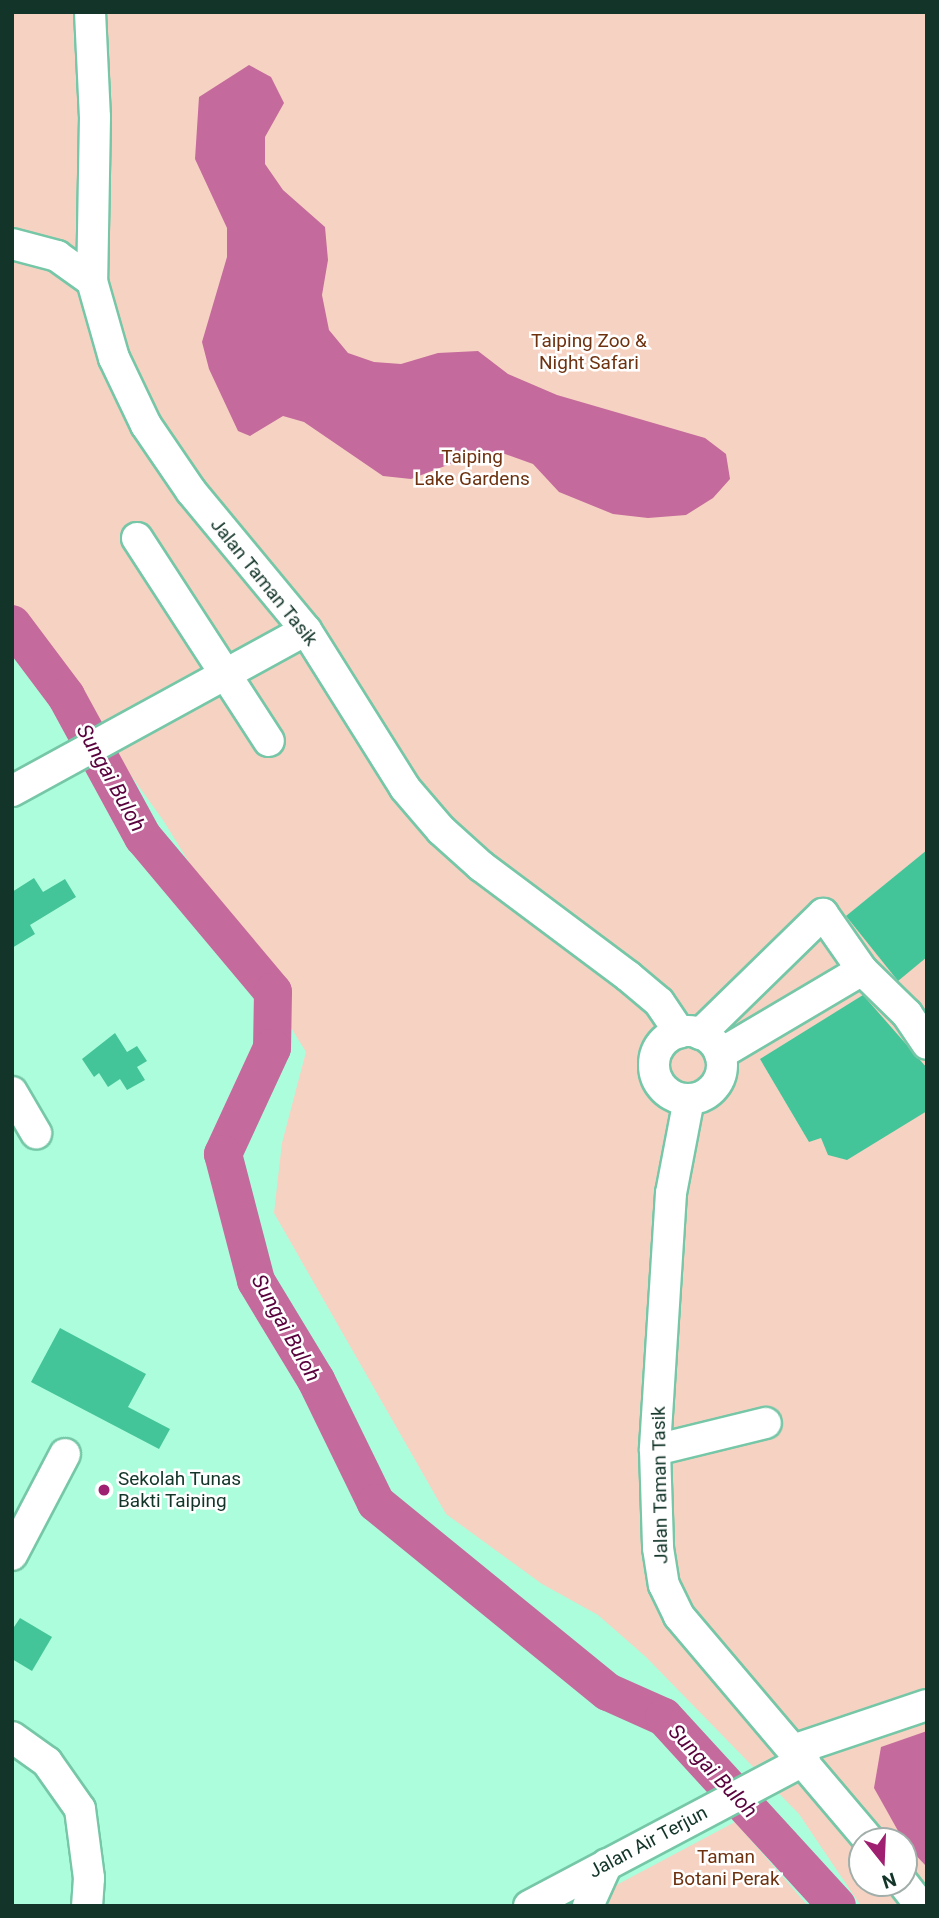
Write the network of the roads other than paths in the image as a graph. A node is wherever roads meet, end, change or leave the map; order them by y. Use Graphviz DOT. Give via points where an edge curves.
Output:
graph roads {
  1 [pos="90,12"];
  2 [pos="12,244"];
  3 [pos="92,281"];
  4 [pos="137,538"];
  5 [pos="306,630"];
  6 [pos="225,673"];
  7 [pos="269,741"];
  8 [pos="12,791"];
  9 [pos="862,970"];
  10 [pos="700,1040"];
  11 [pos="927,1044"];
  12 [pos="12,1092"];
  13 [pos="689,1099"];
  14 [pos="36,1133"];
  15 [pos="766,1423"];
  16 [pos="655,1450"];
  17 [pos="65,1454"];
  18 [pos="12,1555"];
  19 [pos="927,1705"];
  20 [pos="12,1737"];
  21 [pos="801,1754"];
  22 [pos="859,1827"];
  23 [pos="607,1864"];
  24 [pos="88,1906"];
  25 [pos="529,1906"];
  26 [pos="588,1906"];
  1 -- 3 [label="street, Jalan Taman Tasik" via="95,117"];
  2 -- 3 [label="street" via="57,256"];
  3 -- 5 [label="street, Jalan Taman Tasik" via="114,358 146,425 191,491"];
  4 -- 6 [label="street"];
  5 -- 6 [label="street"];
  5 -- 10 [label="street, Jalan Taman Tasik" via="405,788 441,830 481,866 628,976"];
  6 -- 7 [label="street"];
  6 -- 8 [label="street"];
  9 -- 10 [label="street"];
  9 -- 10 [label="street" via="823,914"];
  9 -- 11 [label="street" via="907,1014"];
  10 -- 13 [label="street" via="716,1084"];
  10 -- 13 [label="street" via="657,1054 656,1075 668,1093"];
  12 -- 14 [label="street"];
  13 -- 16 [label="street, Jalan Taman Tasik" via="671,1193"];
  15 -- 16 [label="street"];
  16 -- 21 [label="street, Jalan Taman Tasik" via="658,1548 664,1585 679,1616"];
  17 -- 18 [label="street"];
  19 -- 21 [label="street, Jalan Air Terjun"];
  20 -- 24 [label="street" via="47,1762 80,1810"];
  21 -- 22 [label="street, Jalan Taman Tasik"];
  21 -- 23 [label="street, Jalan Air Terjun" via="773,1776"];
  23 -- 25 [label="street, Jalan Air Terjun"];
  23 -- 26 [label="street"];
}
